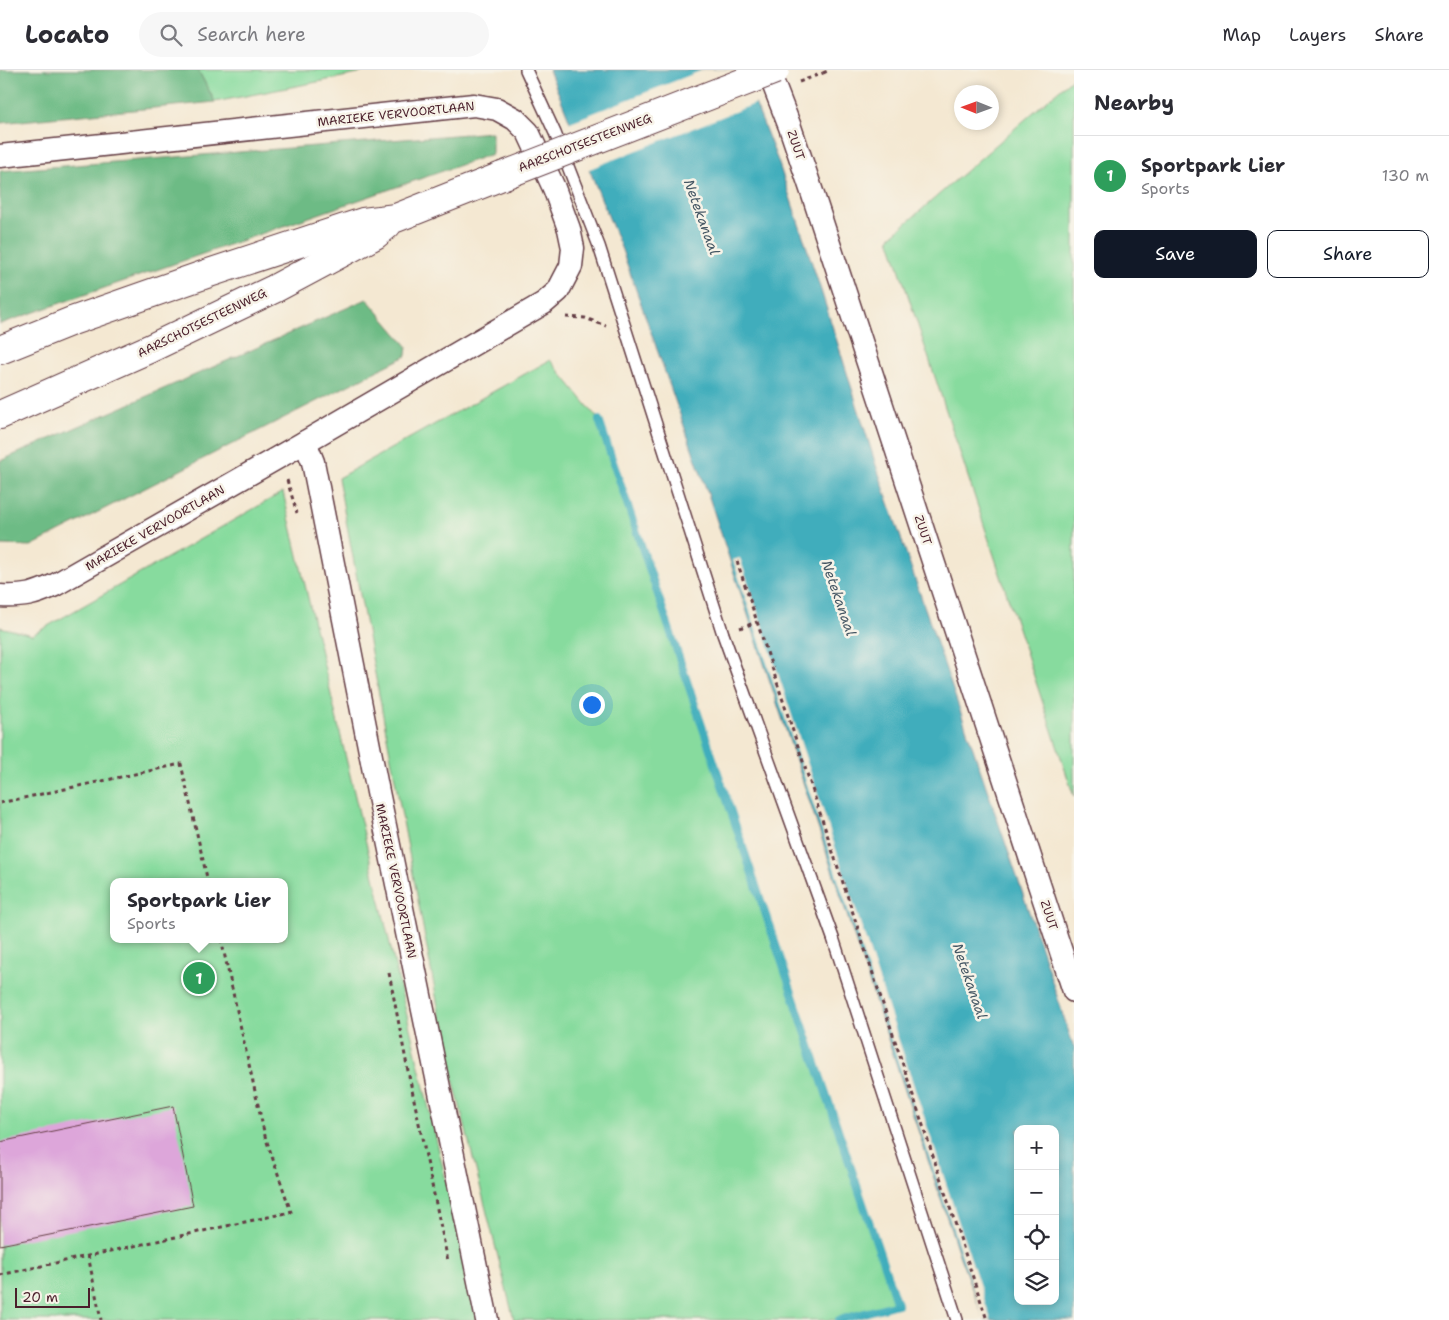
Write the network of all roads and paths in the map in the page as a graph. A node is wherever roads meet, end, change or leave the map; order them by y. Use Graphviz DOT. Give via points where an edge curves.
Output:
graph roads {
  1 [pos="526,70"];
  2 [pos="768,70"];
  3 [pos="775,70"];
  4 [pos="830,70"];
  5 [pos="823,72"];
  6 [pos="0,156"];
  7 [pos="396,218"];
  8 [pos="566,317"];
  9 [pos="631,343"];
  10 [pos="0,350"];
  11 [pos="0,415"];
  12 [pos="304,442"];
  13 [pos="737,561"];
  14 [pos="0,596"];
  15 [pos="0,803"];
  16 [pos="207,878"];
  17 [pos="222,943"];
  18 [pos="1074,992"];
  19 [pos="88,1255"];
  20 [pos="0,1274"];
  21 [pos="101,1320"];
  22 [pos="487,1320"];
  23 [pos="958,1320"];
  24 [pos="987,1320"];
  1 -- 9 [label="lane" via="555,133 599,246"];
  2 -- 18 [label="street, ZUUT" via="790,126"];
  3 -- 7 [label="main road, AARSCHOTSESTEENWEG, bridge"];
  4 -- 5 [label="path"];
  6 -- 12 [label="street, MARIEKE VERVOORTLAAN" via="474,105 497,109 515,119 528,132 569,229 573,248 571,266 558,291 544,303"];
  7 -- 10 [label="main road, AARSCHOTSESTEENWEG" via="363,222 209,273"];
  7 -- 11 [label="main road, AARSCHOTSESTEENWEG" via="375,235 274,288 150,349"];
  8 -- 9 [label="path" via="585,318 603,325"];
  9 -- 23 [label="lane" via="723,634 833,938"];
  12 -- 14 [label="street, MARIEKE VERVOORTLAAN" via="55,585 20,596"];
  12 -- 22 [label="street, MARIEKE VERVOORTLAAN" via="313,462"];
  13 -- 24 [label="path"];
  15 -- 16 [label="path" via="181,764"];
  17 -- 19 [label="path" via="265,1136 291,1212"];
  19 -- 20 [label="path"];
  19 -- 21 [label="path"];
}
